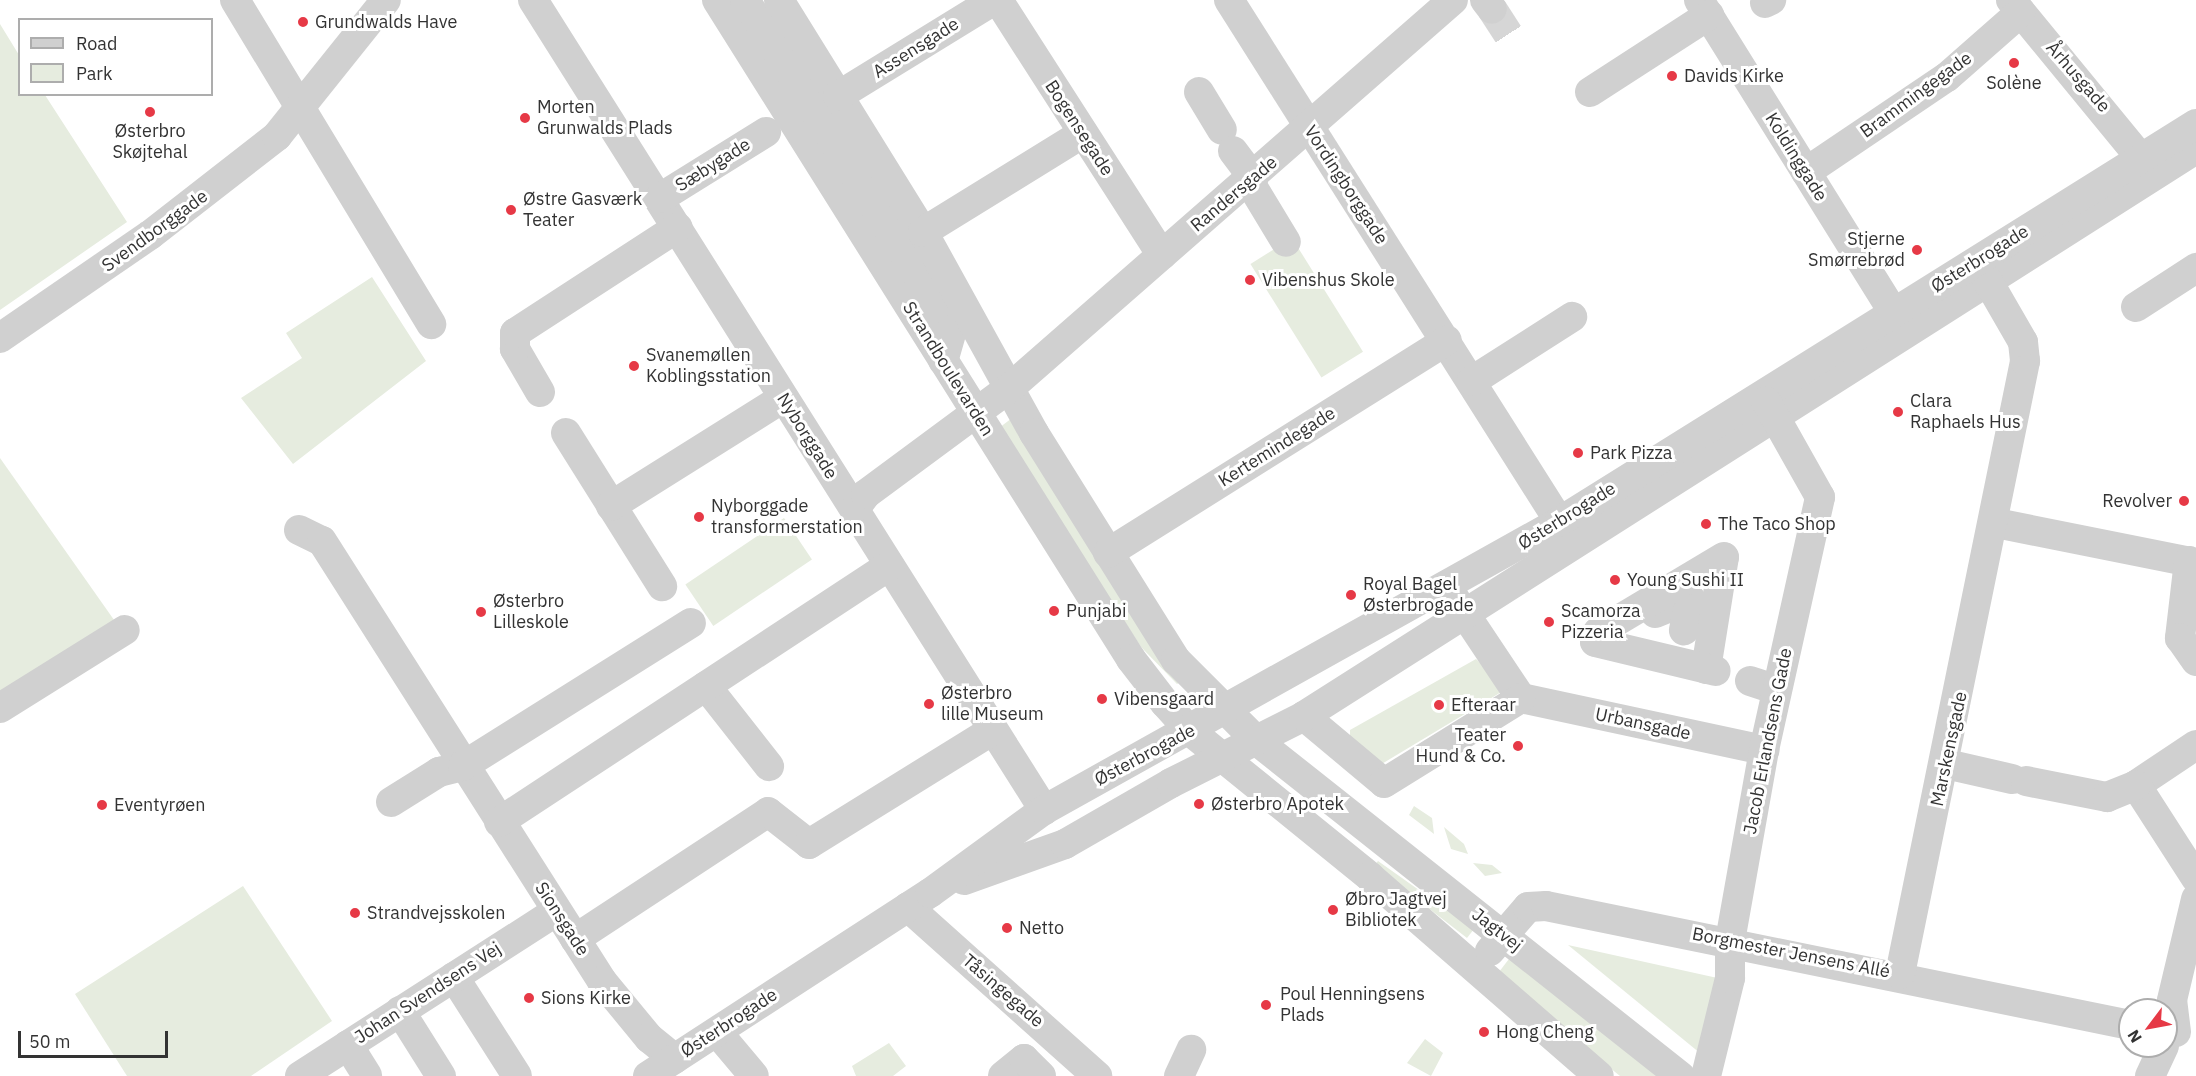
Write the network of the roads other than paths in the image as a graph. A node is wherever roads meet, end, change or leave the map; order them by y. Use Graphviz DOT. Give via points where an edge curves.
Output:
graph roads {
  1 [pos="235,0"];
  2 [pos="386,0"];
  3 [pos="533,0"];
  4 [pos="717,0"];
  5 [pos="745,0"];
  6 [pos="996,0"];
  7 [pos="1229,0"];
  8 [pos="1453,0"];
  9 [pos="2016,6"];
  10 [pos="1704,8"];
  11 [pos="767,20"];
  12 [pos="1199,92"];
  13 [pos="1590,92"];
  14 [pos="838,96"];
  15 [pos="298,108"];
  16 [pos="2196,124"];
  17 [pos="1310,129"];
  18 [pos="766,132"];
  19 [pos="1083,133"];
  20 [pos="2196,149"];
  21 [pos="2141,158"];
  22 [pos="1806,172"];
  23 [pos="1251,179"];
  24 [pos="660,198"];
  25 [pos="678,227"];
  26 [pos="922,232"];
  27 [pos="1286,242"];
  28 [pos="1162,255"];
  29 [pos="2196,268"];
  30 [pos="1982,271"];
  31 [pos="2136,307"];
  32 [pos="1572,317"];
  33 [pos="431,324"];
  34 [pos="1900,324"];
  35 [pos="0,339"];
  36 [pos="1447,340"];
  37 [pos="1472,381"];
  38 [pos="1012,386"];
  39 [pos="540,392"];
  40 [pos="783,398"];
  41 [pos="1768,405"];
  42 [pos="976,414"];
  43 [pos="566,433"];
  44 [pos="611,506"];
  45 [pos="857,506"];
  46 [pos="1996,524"];
  47 [pos="309,532"];
  48 [pos="1566,534"];
  49 [pos="1108,553"];
  50 [pos="2193,562"];
  51 [pos="890,566"];
  52 [pos="662,586"];
  53 [pos="1447,588"];
  54 [pos="1465,613"];
  55 [pos="691,622"];
  56 [pos="126,630"];
  57 [pos="1684,630"];
  58 [pos="1638,653"];
  59 [pos="2196,662"];
  60 [pos="706,686"];
  61 [pos="1521,698"];
  62 [pos="0,708"];
  63 [pos="1226,712"];
  64 [pos="1304,716"];
  65 [pos="993,730"];
  66 [pos="1190,731"];
  67 [pos="1257,741"];
  68 [pos="2196,745"];
  69 [pos="1764,750"];
  70 [pos="1222,757"];
  71 [pos="1946,764"];
  72 [pos="463,766"];
  73 [pos="769,766"];
  74 [pos="2136,785"];
  75 [pos="391,802"];
  76 [pos="1044,810"];
  77 [pos="499,822"];
  78 [pos="2196,878"];
  79 [pos="2196,899"];
  80 [pos="919,900"];
  81 [pos="556,911"];
  82 [pos="1503,936"];
  83 [pos="575,939"];
  84 [pos="1730,941"];
  85 [pos="1477,967"];
  86 [pos="1900,975"];
  87 [pos="454,977"];
  88 [pos="2172,998"];
  89 [pos="400,1011"];
  90 [pos="2118,1022"];
  91 [pos="717,1032"];
  92 [pos="348,1045"];
  93 [pos="2162,1058"];
  94 [pos="675,1059"];
  95 [pos="300,1076"];
  96 [pos="367,1076"];
  97 [pos="441,1076"];
  98 [pos="517,1076"];
  99 [pos="648,1076"];
  100 [pos="754,1076"];
  101 [pos="1003,1076"];
  102 [pos="1041,1076"];
  103 [pos="1097,1076"];
  104 [pos="1599,1076"];
  105 [pos="1680,1076"];
  106 [pos="1706,1076"];
  107 [pos="2150,1076"];
  1 -- 15 [label="street"];
  2 -- 15 [label="street, Svendborggade"];
  3 -- 24 [label="street, Nyborggade"];
  4 -- 11 [label="street, Strandboulevarden"];
  5 -- 11 [label="street"];
  6 -- 14 [label="street, Assensgade"];
  6 -- 19 [label="street, Bogensegade"];
  7 -- 17 [label="street, Vordingborggade"];
  8 -- 17 [label="street, Randersgade"];
  9 -- 21 [label="street, Århusgade"];
  9 -- 22 [label="street, Brammingegade" via="1947,77"];
  10 -- 13 [label="street"];
  10 -- 22 [label="street, Koldinggade"];
  11 -- 14 [label="street, Strandboulevarden"];
  11 -- 42 [label="street, Strandboulevarden" via="943,361"];
  12 -- 23 [label="street"];
  14 -- 26 [label="street, Strandboulevarden"];
  15 -- 33 [label="street"];
  15 -- 35 [label="street, Svendborggade" via="277,136 227,179"];
  16 -- 21 [label="street, Østerbrogade"];
  17 -- 23 [label="street, Randersgade"];
  17 -- 36 [label="street, Vordingborggade"];
  18 -- 24 [label="street, Sæbygade"];
  19 -- 26 [label="street"];
  19 -- 28 [label="street, Bogensegade"];
  20 -- 30 [label="street, Østerbrogade"];
  21 -- 30 [label="street, Østerbrogade"];
  22 -- 34 [label="street, Koldinggade"];
  23 -- 27 [label="street"];
  23 -- 28 [label="street, Randersgade"];
  24 -- 25 [label="street, Nyborggade"];
  25 -- 39 [label="street" via="515,333 515,349"];
  25 -- 40 [label="street, Nyborggade"];
  26 -- 38 [label="street, Strandboulevarden"];
  28 -- 38 [label="street, Randersgade"];
  29 -- 31 [label="street"];
  30 -- 34 [label="street, Østerbrogade"];
  30 -- 46 [label="street, Marskensgade" via="2022,342 2025,361"];
  32 -- 37 [label="street"];
  34 -- 41 [label="street, Østerbrogade"];
  36 -- 37 [label="street, Vordingborggade"];
  36 -- 49 [label="street, Kertemindegade"];
  37 -- 48 [label="street, Vordingborggade"];
  38 -- 42 [label="street, Randersgade"];
  38 -- 49 [label="street, Strandboulevarden" via="1034,433"];
  40 -- 44 [label="street"];
  40 -- 45 [label="street, Nyborggade"];
  41 -- 48 [label="street, Østerbrogade"];
  41 -- 69 [label="street, Jacob Erlandsens Gade" via="1820,497 1763,686"];
  42 -- 45 [label="street" via="866,494"];
  42 -- 66 [label="street, Strandboulevarden" via="1131,659"];
  43 -- 44 [label="street"];
  44 -- 52 [label="street"];
  45 -- 51 [label="street, Nyborggade"];
  46 -- 50 [label="street"];
  46 -- 71 [label="street, Marskensgade"];
  47 -- 72 [label="street, Sionsgade"];
  48 -- 53 [label="street, Østerbrogade"];
  48 -- 54 [label="street, Østerbrogade"];
  49 -- 63 [label="street, Strandboulevarden" via="1176,660"];
  50 -- 59 [label="street" via="2180,638"];
  51 -- 60 [label="street"];
  51 -- 65 [label="street, Nyborggade"];
  53 -- 54 [label="street"];
  53 -- 63 [label="street, Østerbrogade"];
  54 -- 61 [label="street"];
  54 -- 64 [label="street, Østerbrogade"];
  55 -- 72 [label="street"];
  56 -- 62 [label="street"];
  57 -- 58 [label="street" via="1690,599 1647,616 1637,633"];
  58 -- 58 [label="street" via="1711,670 1724,557 1598,632 1595,642"];
  60 -- 73 [label="street"];
  60 -- 77 [label="street"];
  61 -- 64 [label="street" via="1384,783"];
  61 -- 69 [label="street, Urbansgade"];
  63 -- 66 [label="street, Østerbrogade"];
  63 -- 67 [label="street, Strandboulevarden"];
  64 -- 67 [label="street, Østerbrogade"];
  65 -- 76 [label="street, Nyborggade"];
  65 -- 83 [label="street" via="809,844 768,812"];
  66 -- 70 [label="street"];
  66 -- 76 [label="street, Østerbrogade"];
  67 -- 70 [label="street, Østerbrogade"];
  67 -- 82 [label="street, Jagtvej"];
  68 -- 74 [label="street"];
  69 -- 84 [label="street, Jacob Erlandsens Gade"];
  70 -- 80 [label="street, Østerbrogade" via="1065,844"];
  70 -- 85 [label="street"];
  71 -- 74 [label="street" via="2107,797"];
  71 -- 86 [label="street, Marskensgade"];
  72 -- 75 [label="street" via="439,772"];
  72 -- 77 [label="street, Sionsgade"];
  74 -- 78 [label="street"];
  76 -- 80 [label="street, Østerbrogade"];
  77 -- 81 [label="street, Sionsgade"];
  79 -- 88 [label="street"];
  80 -- 91 [label="street, Østerbrogade"];
  80 -- 103 [label="street, Tåsingegade"];
  81 -- 83 [label="street, Sionsgade"];
  81 -- 87 [label="street, Johan Svendsens Vej"];
  82 -- 84 [label="street, Borgmester Jensens Allé" via="1528,907 1546,906"];
  82 -- 85 [label="street, Borgmester Jensens Allé"];
  82 -- 105 [label="street, Jagtvej"];
  83 -- 94 [label="street, Sionsgade" via="649,1038"];
  84 -- 86 [label="street, Borgmester Jensens Allé"];
  84 -- 106 [label="street, Jacob Erlandsens Gade" via="1730,978"];
  85 -- 104 [label="street"];
  86 -- 90 [label="street, Borgmester Jensens Allé"];
  87 -- 89 [label="street, Johan Svendsens Vej"];
  87 -- 98 [label="street"];
  89 -- 92 [label="street, Johan Svendsens Vej"];
  89 -- 97 [label="street"];
  91 -- 94 [label="street, Østerbrogade"];
  91 -- 100 [label="street"];
  92 -- 95 [label="street, Johan Svendsens Vej"];
  92 -- 96 [label="street"];
  93 -- 107 [label="street"];
  94 -- 99 [label="street, Østerbrogade"];
  101 -- 102 [label="street" via="1024,1059"];
}
